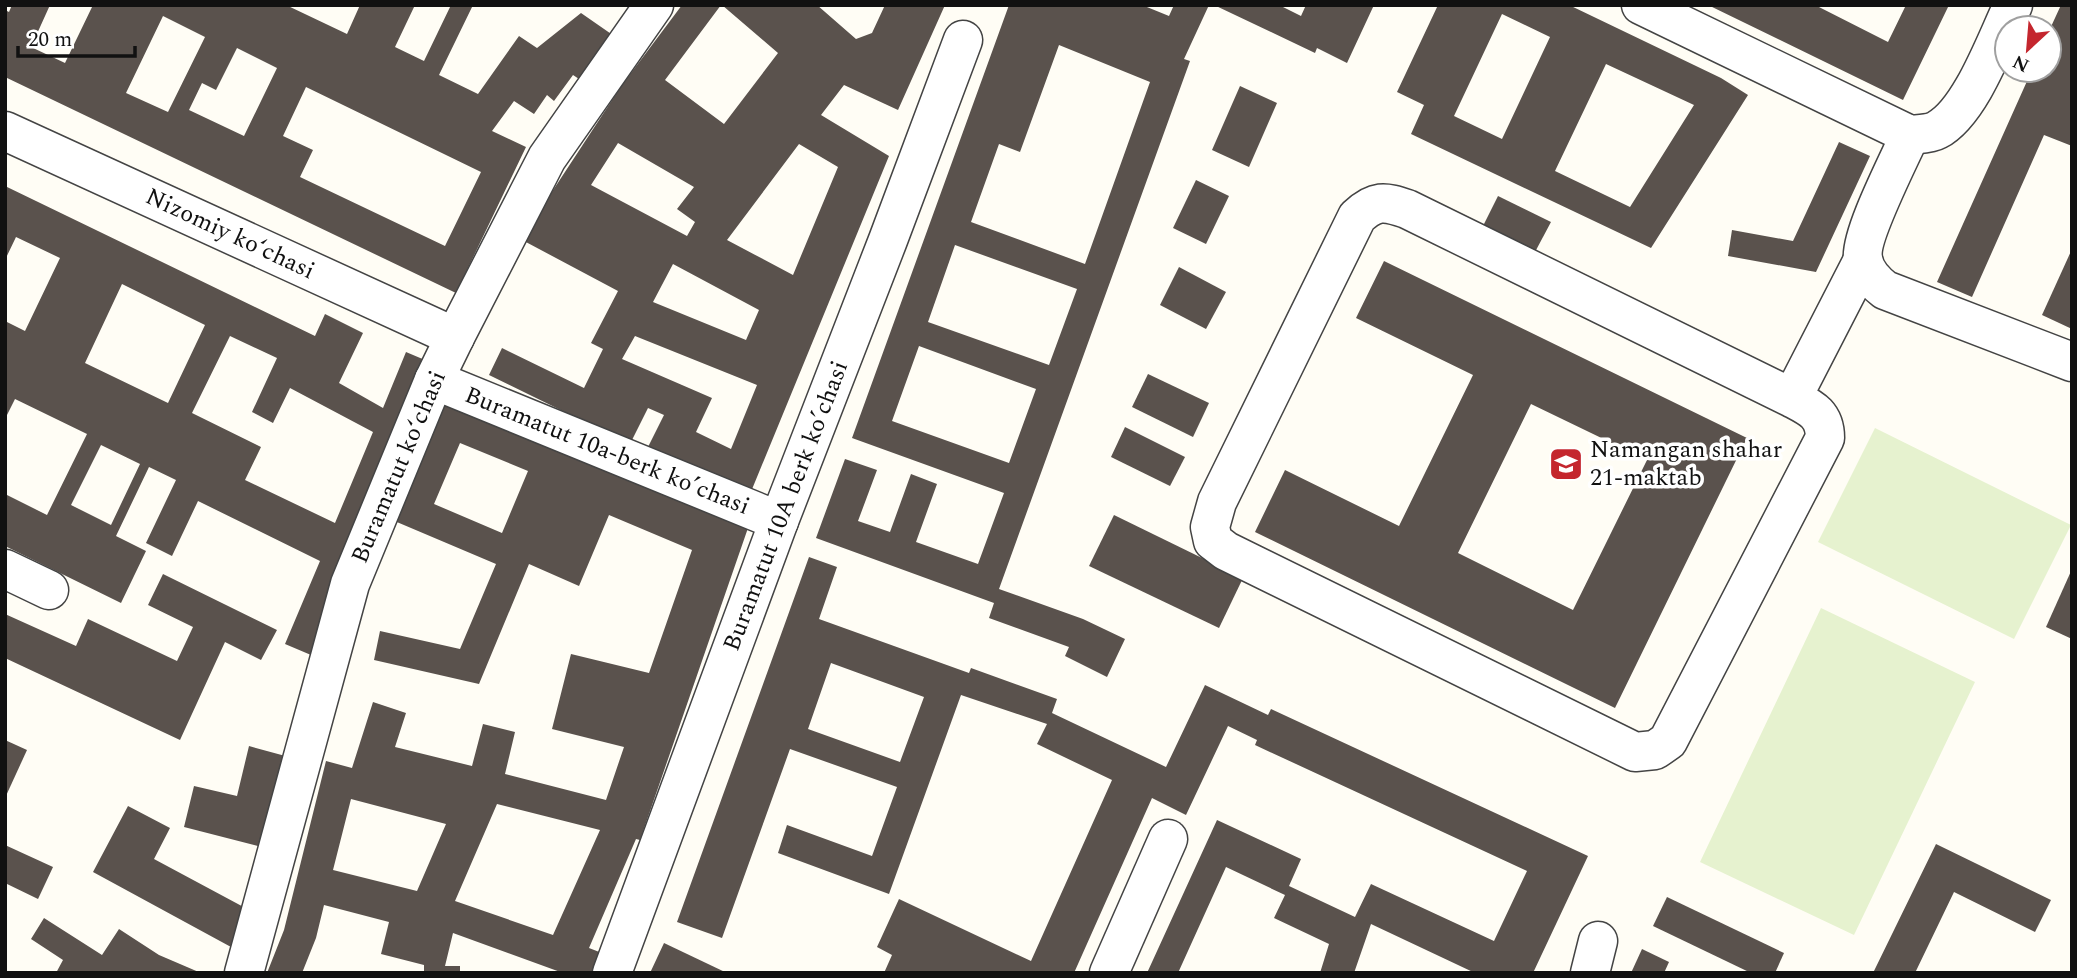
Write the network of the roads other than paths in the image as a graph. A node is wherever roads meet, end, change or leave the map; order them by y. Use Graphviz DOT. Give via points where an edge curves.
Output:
graph roads {
  1 [pos="654,5"];
  2 [pos="1641,5"];
  3 [pos="2013,5"];
  4 [pos="963,40"];
  5 [pos="5,131"];
  6 [pos="1910,135"];
  7 [pos="1863,260"];
  8 [pos="454,337"];
  9 [pos="2072,362"];
  10 [pos="435,380"];
  11 [pos="1792,398"];
  12 [pos="779,521"];
  13 [pos="5,569"];
  14 [pos="49,590"];
  15 [pos="1168,839"];
  16 [pos="244,973"];
  17 [pos="612,973"];
  18 [pos="1109,973"];
  1 -- 8 [label="street, Buramatut koʻchasi" via="547,158"];
  2 -- 6 [label="street"];
  3 -- 6 [label="street" via="1961,110 1936,131"];
  4 -- 12 [label="street, Buramatut 10А berk koʼchasi"];
  5 -- 8 [label="street, Nizomiy koʻchasi"];
  6 -- 7 [label="street" via="1866,236"];
  7 -- 9 [label="street" via="1870,276 1885,290"];
  7 -- 11 [label="street"];
  8 -- 10 [label="street, Buramatut koʻchasi"];
  10 -- 12 [label="street, Buramatut 10а-berk koʼchasi"];
  10 -- 16 [label="street, Buramatut koʻchasi" via="349,584"];
  11 -- 11 [label="street" via="1820,417 1825,438 1668,741 1655,750 1635,752 1213,541 1212,516 1229,478 1357,217 1377,203 1407,209"];
  12 -- 17 [label="street, Buramatut 10А berk koʼchasi"];
  13 -- 14 [label="street"];
  15 -- 18 [label="street"];
}
